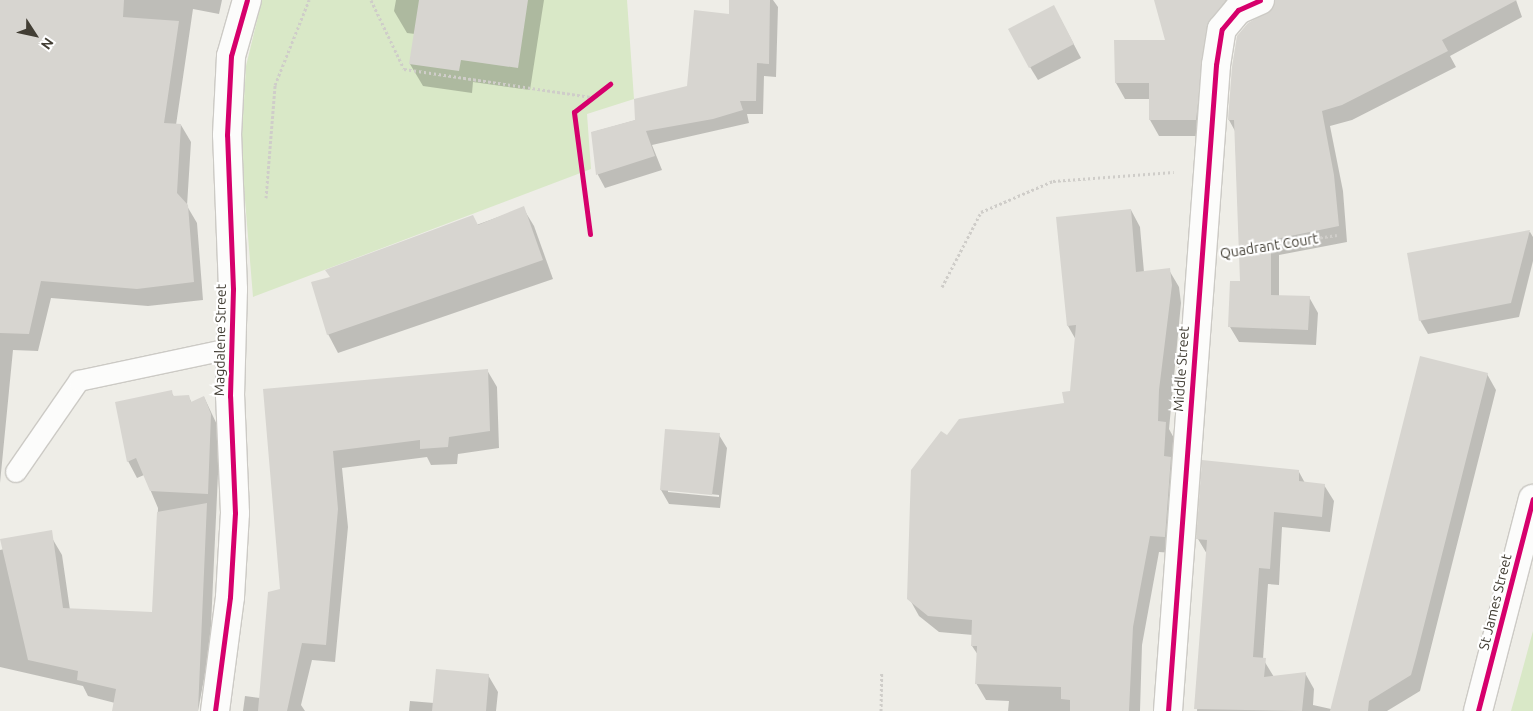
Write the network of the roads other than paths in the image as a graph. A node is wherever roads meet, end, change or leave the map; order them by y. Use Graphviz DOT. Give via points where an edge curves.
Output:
graph roads {
  1 [pos="247,0"];
  2 [pos="1260,0"];
  3 [pos="230,349"];
  4 [pos="16,472"];
  5 [pos="1533,499"];
  6 [pos="215,711"];
  7 [pos="1168,711"];
  8 [pos="1478,711"];
  1 -- 3 [label="street, Magdalene Street" via="231,56 227,135 233,289"];
  2 -- 7 [label="street, Middle Street" via="1238,10 1222,29 1201,256"];
  3 -- 4 [label="lane" via="79,381"];
  3 -- 6 [label="street, Magdalene Street" via="235,513 230,597"];
  5 -- 8 [label="street, St James Street"];
}
